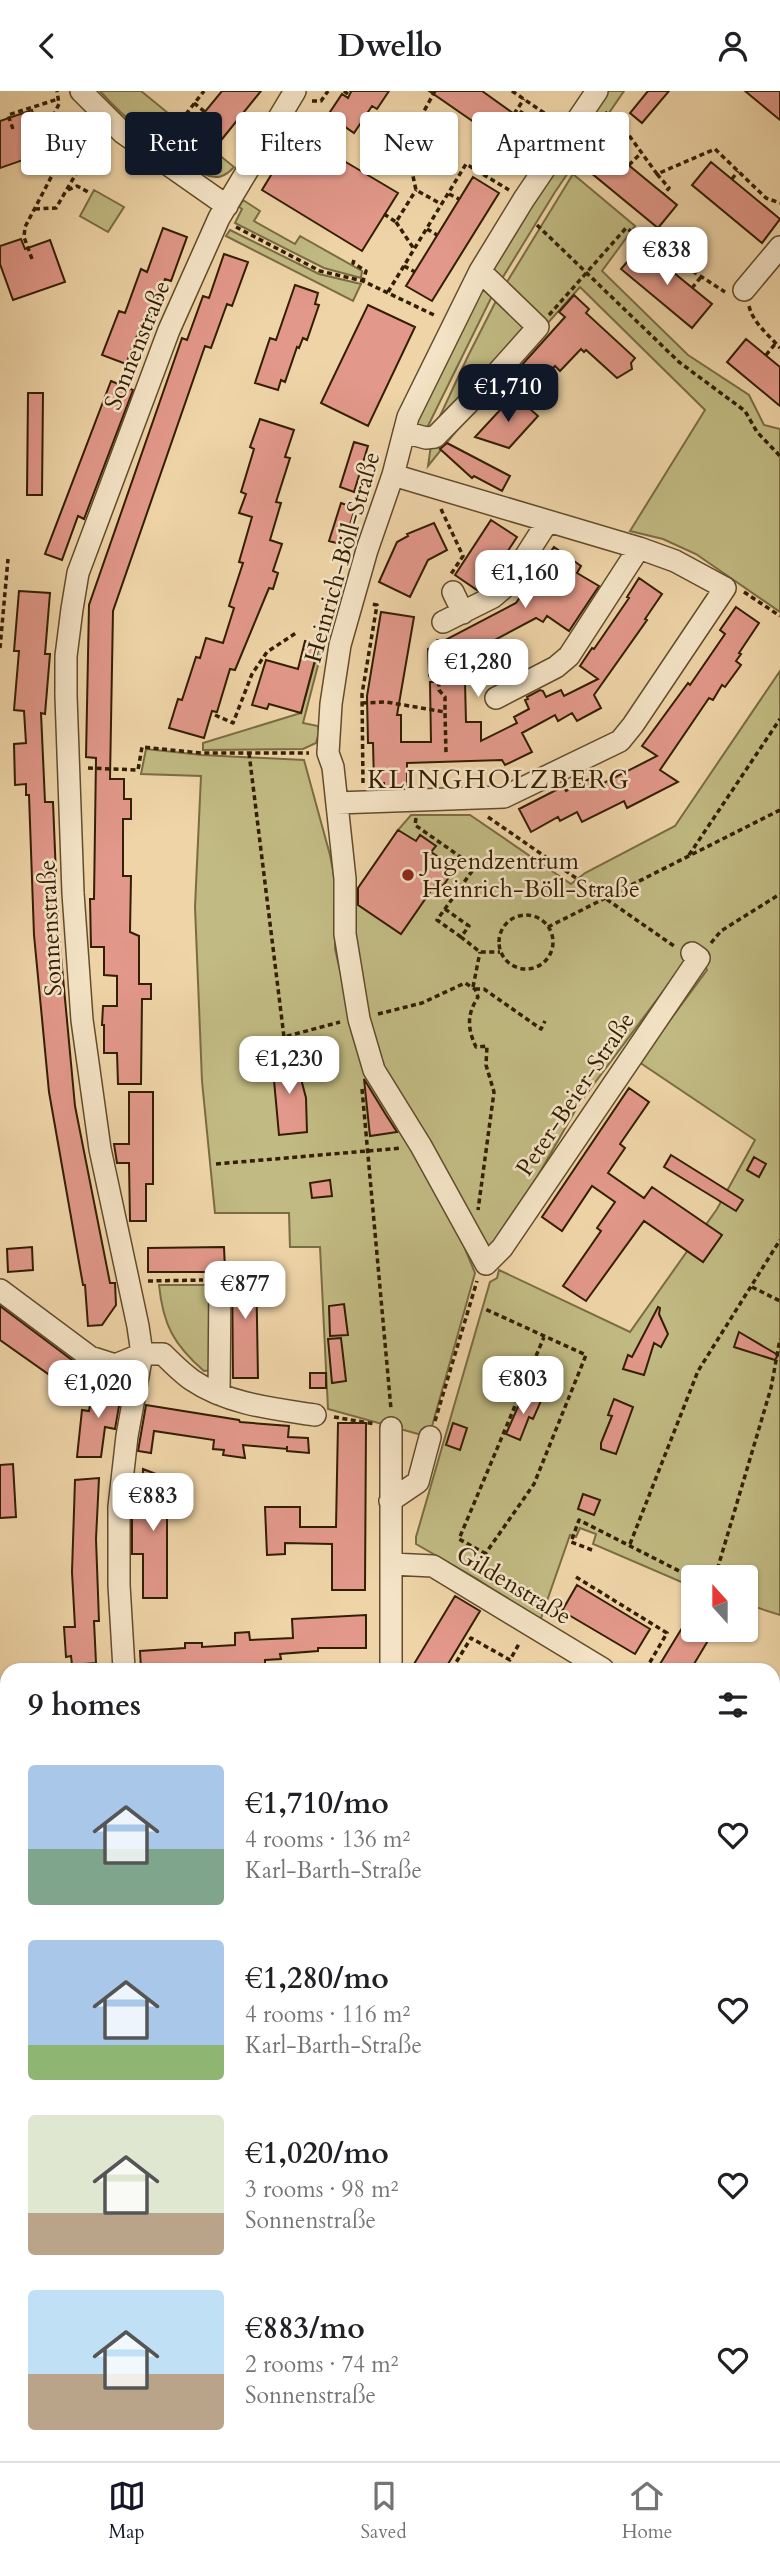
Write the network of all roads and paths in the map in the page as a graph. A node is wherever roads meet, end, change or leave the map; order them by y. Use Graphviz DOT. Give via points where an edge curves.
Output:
graph roads {
  1 [pos="57,91"];
  2 [pos="81,91"];
  3 [pos="204,91"];
  4 [pos="295,91"];
  5 [pos="344,91"];
  6 [pos="435,91"];
  7 [pos="512,91"];
  8 [pos="349,95"];
  9 [pos="593,95"];
  10 [pos="58,99"];
  11 [pos="524,99"];
  12 [pos="194,103"];
  13 [pos="187,112"];
  14 [pos="205,112"];
  15 [pos="515,112"];
  16 [pos="543,112"];
  17 [pos="581,112"];
  18 [pos="13,129"];
  19 [pos="125,135"];
  20 [pos="640,153"];
  21 [pos="629,166"];
  22 [pos="738,171"];
  23 [pos="657,174"];
  24 [pos="75,175"];
  25 [pos="177,175"];
  26 [pos="540,175"];
  27 [pos="732,179"];
  28 [pos="66,190"];
  29 [pos="416,190"];
  30 [pos="90,193"];
  31 [pos="448,193"];
  32 [pos="664,194"];
  33 [pos="766,198"];
  34 [pos="459,199"];
  35 [pos="524,199"];
  36 [pos="761,203"];
  37 [pos="780,203"];
  38 [pos="441,204"];
  39 [pos="36,209"];
  40 [pos="223,212"];
  41 [pos="384,214"];
  42 [pos="396,222"];
  43 [pos="537,225"];
  44 [pos="426,229"];
  45 [pos="437,235"];
  46 [pos="780,247"];
  47 [pos="414,249"];
  48 [pos="666,255"];
  49 [pos="32,260"];
  50 [pos="354,260"];
  51 [pos="660,262"];
  52 [pos="404,266"];
  53 [pos="480,271"];
  54 [pos="415,272"];
  55 [pos="587,274"];
  56 [pos="701,277"];
  57 [pos="363,281"];
  58 [pos="692,288"];
  59 [pos="744,290"];
  60 [pos="387,292"];
  61 [pos="453,324"];
  62 [pos="538,327"];
  63 [pos="776,343"];
  64 [pos="780,348"];
  65 [pos="766,355"];
  66 [pos="404,432"];
  67 [pos="780,456"];
  68 [pos="393,475"];
  69 [pos="429,486"];
  70 [pos="548,521"];
  71 [pos="639,548"];
  72 [pos="8,559"];
  73 [pos="725,588"];
  74 [pos="453,592"];
  75 [pos="353,601"];
  76 [pos="463,613"];
  77 [pos="780,616"];
  78 [pos="443,622"];
  79 [pos="296,633"];
  80 [pos="0,648"];
  81 [pos="496,698"];
  82 [pos="362,703"];
  83 [pos="445,712"];
  84 [pos="215,715"];
  85 [pos="780,719"];
  86 [pos="249,753"];
  87 [pos="328,753"];
  88 [pos="446,753"];
  89 [pos="93,768"];
  90 [pos="463,800"];
  91 [pos="418,801"];
  92 [pos="337,803"];
  93 [pos="363,803"];
  94 [pos="780,810"];
  95 [pos="688,857"];
  96 [pos="780,894"];
  97 [pos="607,899"];
  98 [pos="446,909"];
  99 [pos="548,927"];
  100 [pos="461,937"];
  101 [pos="480,952"];
  102 [pos="500,952"];
  103 [pos="695,956"];
  104 [pos="474,988"];
  105 [pos="545,1021"];
  106 [pos="354,1023"];
  107 [pos="362,1083"];
  108 [pos="421,1146"];
  109 [pos="369,1152"];
  110 [pos="216,1164"];
  111 [pos="780,1240"];
  112 [pos="474,1241"];
  113 [pos="486,1264"];
  114 [pos="155,1280"];
  115 [pos="220,1281"];
  116 [pos="751,1287"];
  117 [pos="0,1290"];
  118 [pos="780,1301"];
  119 [pos="485,1309"];
  120 [pos="544,1336"];
  121 [pos="780,1339"];
  122 [pos="142,1354"];
  123 [pos="219,1394"];
  124 [pos="315,1415"];
  125 [pos="391,1428"];
  126 [pos="430,1437"];
  127 [pos="390,1501"];
  128 [pos="630,1544"];
  129 [pos="592,1550"];
  130 [pos="486,1554"];
  131 [pos="392,1564"];
  132 [pos="719,1565"];
  133 [pos="681,1572"];
  134 [pos="576,1577"];
  135 [pos="464,1584"];
  136 [pos="530,1625"];
  137 [pos="124,1663"];
  138 [pos="391,1663"];
  139 [pos="456,1663"];
  140 [pos="593,1663"];
  141 [pos="650,1663"];
  1 -- 10 [label="path"];
  2 -- 19 [label="street"];
  3 -- 12 [label="path"];
  4 -- 40 [label="street, Sonnenstraße"];
  5 -- 8 [label="path"];
  6 -- 29 [label="path" via="406,144"];
  7 -- 11 [label="path"];
  9 -- 17 [label="street, Heinrich-Böll-Straße"];
  9 -- 20 [label="path"];
  10 -- 18 [label="path" via="8,115"];
  10 -- 39 [label="path" via="52,118 58,164"];
  11 -- 15 [label="path"];
  11 -- 16 [label="path"];
  12 -- 13 [label="path"];
  12 -- 14 [label="path"];
  20 -- 21 [label="path"];
  20 -- 23 [label="path"];
  22 -- 23 [label="path" via="715,149"];
  22 -- 27 [label="path"];
  22 -- 33 [label="path"];
  23 -- 32 [label="path" via="669,187"];
  24 -- 28 [label="path"];
  25 -- 40 [label="street"];
  26 -- 35 [label="street, Heinrich-Böll-Straße"];
  28 -- 30 [label="path" via="77,186"];
  28 -- 39 [label="path" via="56,208"];
  29 -- 38 [label="path"];
  29 -- 42 [label="path"];
  31 -- 34 [label="path"];
  31 -- 35 [label="path" via="466,164"];
  31 -- 38 [label="path"];
  33 -- 36 [label="path"];
  33 -- 37 [label="path"];
  35 -- 53 [label="street, Heinrich-Böll-Straße"];
  38 -- 44 [label="path"];
  39 -- 49 [label="path" via="24,237"];
  40 -- 57 [label="path" via="320,271"];
  40 -- 122 [label="street, Sonnenstraße" via="169,330 78,573 66,656 82,1020 100,1149"];
  41 -- 42 [label="path"];
  42 -- 47 [label="path"];
  43 -- 55 [label="path"];
  44 -- 45 [label="path"];
  44 -- 47 [label="path"];
  46 -- 59 [label="street"];
  47 -- 52 [label="path"];
  48 -- 51 [label="path"];
  48 -- 55 [label="path" via="626,228"];
  48 -- 56 [label="path"];
  50 -- 57 [label="path" via="352,263 366,271"];
  52 -- 54 [label="path"];
  52 -- 60 [label="path"];
  53 -- 61 [label="street, Heinrich-Böll-Straße"];
  53 -- 62 [label="street"];
  55 -- 62 [label="path"];
  55 -- 67 [label="path" via="679,362 746,411"];
  56 -- 58 [label="path"];
  56 -- 59 [label="path" via="726,293"];
  57 -- 60 [label="path"];
  59 -- 63 [label="path" via="752,319"];
  60 -- 61 [label="path"];
  61 -- 66 [label="street, Heinrich-Böll-Straße"];
  62 -- 66 [label="street" via="435,437"];
  63 -- 64 [label="path"];
  63 -- 65 [label="path"];
  66 -- 68 [label="street, Heinrich-Böll-Straße"];
  68 -- 69 [label="street"];
  68 -- 75 [label="street, Heinrich-Böll-Straße"];
  69 -- 70 [label="street"];
  69 -- 74 [label="path" via="463,556 449,577"];
  70 -- 71 [label="street"];
  70 -- 76 [label="street" via="507,585"];
  71 -- 73 [label="street"];
  71 -- 81 [label="street" via="569,656"];
  72 -- 80 [label="path"];
  73 -- 77 [label="path" via="740,590"];
  73 -- 90 [label="street" via="620,741 504,797"];
  74 -- 76 [label="street"];
  75 -- 82 [label="path" via="377,605"];
  75 -- 87 [label="street, Heinrich-Böll-Straße" via="340,645"];
  76 -- 78 [label="street"];
  78 -- 83 [label="path" via="438,619 439,690 445,697"];
  79 -- 84 [label="path" via="267,652 233,723"];
  82 -- 83 [label="path" via="386,702"];
  82 -- 93 [label="path"];
  83 -- 88 [label="path"];
  85 -- 95 [label="path"];
  86 -- 87 [label="path"];
  86 -- 89 [label="path" via="142,747 138,770"];
  86 -- 106 [label="path" via="284,1037 342,1021"];
  87 -- 92 [label="street, Heinrich-Böll-Straße"];
  90 -- 91 [label="street"];
  90 -- 97 [label="path"];
  91 -- 93 [label="street"];
  91 -- 98 [label="path" via="415,825 475,867"];
  92 -- 93 [label="street"];
  92 -- 106 [label="street, Heinrich-Böll-Straße"];
  94 -- 95 [label="path"];
  95 -- 97 [label="path"];
  96 -- 103 [label="path" via="721,931"];
  97 -- 99 [label="path"];
  97 -- 103 [label="path"];
  98 -- 100 [label="path" via="469,926"];
  98 -- 100 [label="path" via="437,921"];
  99 -- 102 [label="path" via="536,916 511,919 500,933"];
  99 -- 102 [label="path" via="551,952 540,965 522,968 505,960"];
  100 -- 101 [label="path"];
  101 -- 102 [label="path"];
  101 -- 104 [label="path"];
  103 -- 113 [label="street, Peter-Beier-Straße" via="502,1248"];
  104 -- 105 [label="path" via="484,989 541,1029"];
  104 -- 106 [label="path" via="465,983 422,1003"];
  104 -- 112 [label="path" via="478,997 468,1026 476,1047 487,1046 486,1065 494,1092"];
  106 -- 108 [label="street, Heinrich-Böll-Straße" via="374,1070"];
  107 -- 109 [label="path"];
  108 -- 109 [label="path"];
  108 -- 112 [label="street, Heinrich-Böll-Straße"];
  109 -- 110 [label="path"];
  109 -- 125 [label="path"];
  111 -- 116 [label="path"];
  112 -- 113 [label="street, Heinrich-Böll-Straße"];
  113 -- 126 [label="path" via="479,1273"];
  114 -- 115 [label="path"];
  115 -- 123 [label="street"];
  116 -- 118 [label="path"];
  116 -- 128 [label="path" via="698,1371"];
  117 -- 122 [label="street" via="90,1357 115,1366"];
  119 -- 120 [label="path"];
  120 -- 130 [label="path" via="459,1539"];
  120 -- 130 [label="path" via="586,1355 534,1484"];
  121 -- 132 [label="path" via="771,1388"];
  122 -- 123 [label="street" via="163,1354 192,1380"];
  122 -- 137 [label="street, Sonnenstraße" via="119,1507"];
  123 -- 124 [label="street"];
  124 -- 125 [label="path"];
  125 -- 127 [label="street"];
  126 -- 127 [label="street" via="418,1482"];
  127 -- 131 [label="street"];
  128 -- 129 [label="path" via="579,1520 571,1542"];
  128 -- 133 [label="path"];
  130 -- 135 [label="path"];
  131 -- 135 [label="street, Gildenstraße" via="433,1566"];
  131 -- 138 [label="street"];
  134 -- 141 [label="path" via="667,1633"];
  135 -- 136 [label="street, Gildenstraße"];
  136 -- 139 [label="path" via="510,1660 471,1638"];
  136 -- 140 [label="street, Gildenstraße"];
}
